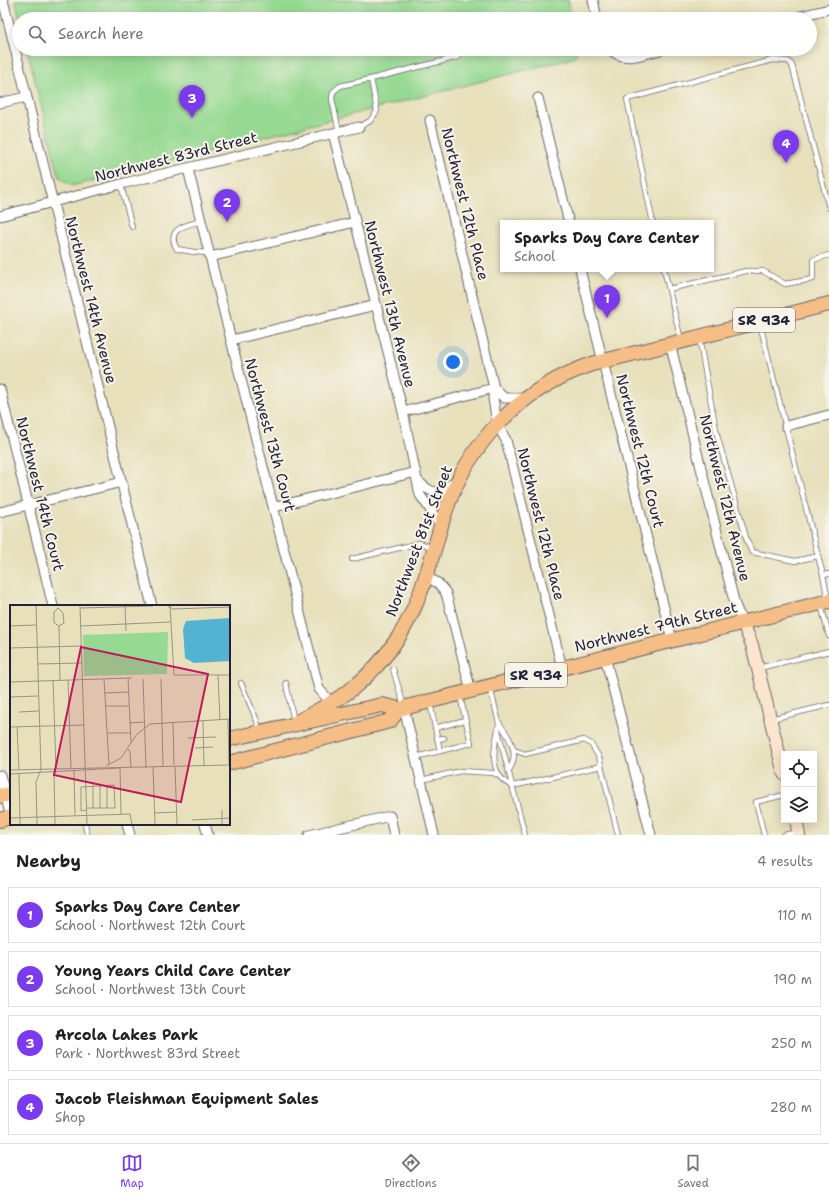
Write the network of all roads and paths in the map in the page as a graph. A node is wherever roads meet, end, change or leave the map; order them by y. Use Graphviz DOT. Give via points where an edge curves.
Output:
graph roads {
  1 [pos="3,0"];
  2 [pos="593,0"];
  3 [pos="829,9"];
  4 [pos="596,12"];
  5 [pos="817,12"];
  6 [pos="12,38"];
  7 [pos="16,56"];
  8 [pos="621,56"];
  9 [pos="634,56"];
  10 [pos="458,57"];
  11 [pos="371,79"];
  12 [pos="26,97"];
  13 [pos="538,98"];
  14 [pos="0,103"];
  15 [pos="430,120"];
  16 [pos="360,127"];
  17 [pos="336,132"];
  18 [pos="188,169"];
  19 [pos="121,185"];
  20 [pos="53,203"];
  21 [pos="829,208"];
  22 [pos="0,216"];
  23 [pos="568,220"];
  24 [pos="652,220"];
  25 [pos="201,221"];
  26 [pos="355,222"];
  27 [pos="132,227"];
  28 [pos="210,255"];
  29 [pos="829,255"];
  30 [pos="581,272"];
  31 [pos="665,272"];
  32 [pos="669,289"];
  33 [pos="829,304"];
  34 [pos="376,305"];
  35 [pos="759,321"];
  36 [pos="699,336"];
  37 [pos="231,340"];
  38 [pos="675,342"];
  39 [pos="603,360"];
  40 [pos="494,388"];
  41 [pos="0,389"];
  42 [pos="525,398"];
  43 [pos="403,412"];
  44 [pos="825,416"];
  45 [pos="497,424"];
  46 [pos="786,426"];
  47 [pos="416,472"];
  48 [pos="459,479"];
  49 [pos="418,481"];
  50 [pos="122,482"];
  51 [pos="28,505"];
  52 [pos="274,507"];
  53 [pos="0,512"];
  54 [pos="440,528"];
  55 [pos="435,549"];
  56 [pos="818,556"];
  57 [pos="352,559"];
  58 [pos="829,574"];
  59 [pos="823,575"];
  60 [pos="426,577"];
  61 [pos="826,602"];
  62 [pos="53,605"];
  63 [pos="152,605"];
  64 [pos="743,623"];
  65 [pos="829,636"];
  66 [pos="672,640"];
  67 [pos="829,651"];
  68 [pos="605,657"];
  69 [pos="562,668"];
  70 [pos="758,668"];
  71 [pos="393,669"];
  72 [pos="241,683"];
  73 [pos="286,683"];
  74 [pos="490,686"];
  75 [pos="465,692"];
  76 [pos="429,701"];
  77 [pos="332,704"];
  78 [pos="829,705"];
  79 [pos="402,708"];
  80 [pos="771,719"];
  81 [pos="465,720"];
  82 [pos="295,723"];
  83 [pos="499,723"];
  84 [pos="435,728"];
  85 [pos="498,730"];
  86 [pos="259,732"];
  87 [pos="444,738"];
  88 [pos="230,739"];
  89 [pos="437,739"];
  90 [pos="514,750"];
  91 [pos="440,751"];
  92 [pos="416,757"];
  93 [pos="781,761"];
  94 [pos="230,763"];
  95 [pos="601,766"];
  96 [pos="509,770"];
  97 [pos="0,775"];
  98 [pos="498,775"];
  99 [pos="421,780"];
  100 [pos="513,786"];
  101 [pos="5,795"];
  102 [pos="781,796"];
  103 [pos="10,813"];
  104 [pos="10,817"];
  105 [pos="0,820"];
  106 [pos="85,825"];
  107 [pos="127,825"];
  108 [pos="205,825"];
  109 [pos="798,829"];
  110 [pos="345,831"];
  111 [pos="87,834"];
  112 [pos="130,835"];
  113 [pos="208,835"];
  114 [pos="309,835"];
  115 [pos="394,835"];
  116 [pos="434,835"];
  117 [pos="525,835"];
  118 [pos="618,835"];
  119 [pos="651,835"];
  120 [pos="764,835"];
  121 [pos="784,835"];
  1 -- 6 [label="street, Northwest 14th Avenue"];
  2 -- 4 [label="street"];
  3 -- 5 [label="street"];
  7 -- 12 [label="street, Northwest 14th Avenue"];
  8 -- 9 [label="street"];
  10 -- 11 [label="lane"];
  11 -- 16 [label="lane" via="377,111 370,121"];
  11 -- 17 [label="lane" via="340,86 333,92"];
  12 -- 14 [label="street"];
  12 -- 20 [label="street, Northwest 14th Avenue"];
  13 -- 23 [label="street"];
  15 -- 40 [label="street, Northwest 12th Place"];
  16 -- 17 [label="street, Northwest 83rd Street"];
  17 -- 18 [label="street, Northwest 83rd Street"];
  17 -- 26 [label="street, Northwest 13th Avenue"];
  18 -- 19 [label="street, Northwest 83rd Street"];
  18 -- 25 [label="street, Northwest 13th Court"];
  19 -- 20 [label="street, Northwest 83rd Street"];
  19 -- 27 [label="lane"];
  20 -- 22 [label="street, Northwest 83rd Street"];
  20 -- 50 [label="street, Northwest 14th Avenue"];
  21 -- 24 [label="lane" via="792,65 788,61 772,60 627,99"];
  25 -- 28 [label="street, Northwest 13th Court"];
  25 -- 28 [label="lane" via="183,227 172,237 177,249"];
  26 -- 28 [label="street"];
  26 -- 34 [label="street, Northwest 13th Avenue"];
  28 -- 37 [label="street, Northwest 13th Court"];
  29 -- 32 [label="lane" via="813,260 813,278 785,284 762,271 746,271"];
  30 -- 39 [label="street, Northwest 12th Court"];
  31 -- 32 [label="lane"];
  32 -- 38 [label="lane"];
  33 -- 35 [label="main road, Northwest 81st Street / SR 934"];
  34 -- 37 [label="street"];
  34 -- 43 [label="street, Northwest 13th Avenue"];
  35 -- 36 [label="main road, Northwest 81st Street / SR 934"];
  35 -- 46 [label="lane"];
  36 -- 38 [label="main road, Northwest 81st Street / SR 934"];
  36 -- 56 [label="lane" via="717,435 752,552 794,561"];
  37 -- 52 [label="street, Northwest 13th Court"];
  38 -- 39 [label="main road, Northwest 81st Street / SR 934"];
  38 -- 64 [label="street, Northwest 12th Avenue" via="735,605"];
  39 -- 42 [label="main road, Northwest 81st Street / SR 934" via="556,378"];
  39 -- 66 [label="street, Northwest 12th Court"];
  40 -- 42 [label="street" via="504,398"];
  40 -- 43 [label="street"];
  40 -- 45 [label="street, Northwest 12th Place"];
  41 -- 51 [label="street, Northwest 14th Court"];
  42 -- 45 [label="main road, Northwest 81st Street / SR 934"];
  43 -- 47 [label="street, Northwest 13th Avenue"];
  44 -- 46 [label="street"];
  45 -- 48 [label="main road, Northwest 81st Street / SR 934" via="476,448"];
  45 -- 69 [label="street, Northwest 12th Place" via="506,440"];
  46 -- 56 [label="lane"];
  47 -- 49 [label="street, Northwest 13th Avenue"];
  47 -- 52 [label="street"];
  48 -- 49 [label="street" via="437,492 427,490"];
  48 -- 54 [label="main road, Northwest 81st Street / SR 934"];
  49 -- 54 [label="street, Northwest 13th Avenue" via="420,495"];
  50 -- 51 [label="street"];
  50 -- 63 [label="street, Northwest 14th Avenue"];
  51 -- 53 [label="street"];
  51 -- 62 [label="street, Northwest 14th Court"];
  52 -- 77 [label="street, Northwest 13th Court" via="320,689"];
  54 -- 55 [label="main road, Northwest 81st Street / SR 934"];
  55 -- 57 [label="lane" via="420,543"];
  55 -- 60 [label="main road, Northwest 81st Street / SR 934"];
  56 -- 59 [label="lane"];
  58 -- 59 [label="lane"];
  59 -- 61 [label="lane"];
  60 -- 75 [label="street" via="441,585 446,593"];
  60 -- 77 [label="main road, Northwest 81st Street / SR 934" via="409,618 390,649 368,676"];
  61 -- 64 [label="main road, Northwest 79th Street / SR 934"];
  61 -- 65 [label="lane"];
  64 -- 66 [label="main road, Northwest 79th Street / SR 934"];
  64 -- 70 [label="main road, Northwest 12th Avenue"];
  66 -- 68 [label="main road, Northwest 79th Street / SR 934"];
  67 -- 70 [label="lane"];
  68 -- 69 [label="main road, Northwest 79th Street / SR 934"];
  68 -- 119 [label="street"];
  69 -- 74 [label="main road, Northwest 79th Street / SR 934"];
  70 -- 80 [label="main road, Northwest 12th Avenue"];
  71 -- 79 [label="lane"];
  72 -- 86 [label="lane"];
  73 -- 82 [label="lane"];
  74 -- 75 [label="main road, Northwest 79th Street / SR 934"];
  74 -- 83 [label="lane"];
  75 -- 76 [label="main road, Northwest 79th Street / SR 934"];
  75 -- 81 [label="lane"];
  76 -- 79 [label="main road, Northwest 79th Street / SR 934"];
  76 -- 84 [label="lane"];
  77 -- 82 [label="main road, Northwest 81st Street / SR 934"];
  78 -- 80 [label="lane"];
  79 -- 82 [label="main road, Northwest 79th Street" via="382,705 321,720"];
  79 -- 92 [label="street"];
  79 -- 94 [label="main road, Northwest 79th Street / SR 934" via="390,721"];
  80 -- 93 [label="main road, Northwest 12th Avenue"];
  81 -- 84 [label="lane"];
  81 -- 91 [label="lane" via="466,732 471,743"];
  82 -- 86 [label="main road, Northwest 79th Street / SR 934"];
  83 -- 85 [label="lane"];
  83 -- 90 [label="lane"];
  84 -- 89 [label="lane"];
  85 -- 96 [label="lane"];
  85 -- 98 [label="lane" via="494,757"];
  86 -- 88 [label="main road, Northwest 79th Street / SR 934"];
  87 -- 89 [label="lane"];
  89 -- 91 [label="lane"];
  90 -- 95 [label="lane" via="525,754 584,740 595,749"];
  90 -- 96 [label="lane" via="513,764"];
  91 -- 92 [label="lane"];
  92 -- 99 [label="street"];
  95 -- 100 [label="lane"];
  95 -- 118 [label="lane"];
  96 -- 100 [label="lane"];
  97 -- 101 [label="street"];
  98 -- 99 [label="lane" via="493,772 461,771"];
  98 -- 100 [label="lane" via="504,782"];
  99 -- 116 [label="street"];
  100 -- 117 [label="lane"];
  101 -- 103 [label="street"];
  102 -- 120 [label="lane" via="756,802"];
  104 -- 105 [label="main road"];
  106 -- 111 [label="lane"];
  107 -- 112 [label="street"];
  108 -- 113 [label="street"];
  109 -- 121 [label="lane"];
  110 -- 114 [label="street"];
  110 -- 115 [label="street" via="390,816"];
}
